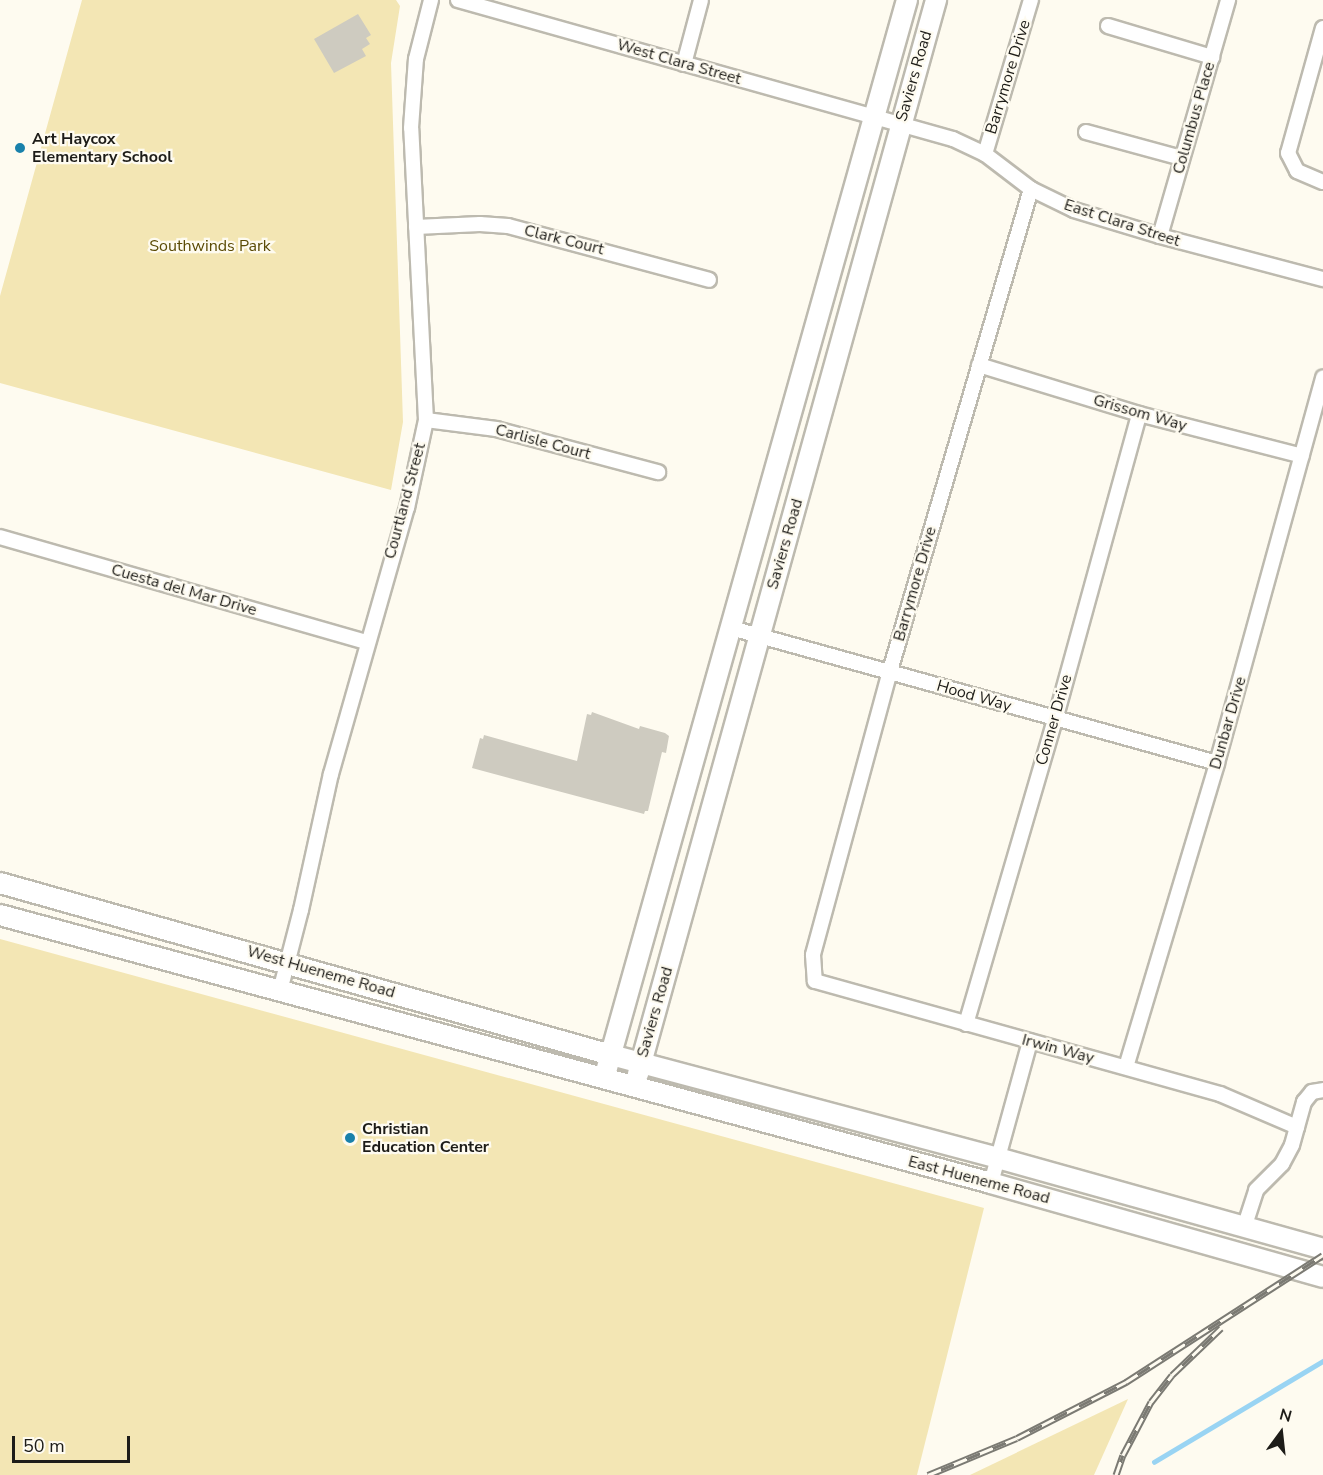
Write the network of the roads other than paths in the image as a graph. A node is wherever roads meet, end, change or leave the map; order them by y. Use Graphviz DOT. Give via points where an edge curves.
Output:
graph roads {
  1 [pos="431,0"];
  2 [pos="458,0"];
  3 [pos="701,0"];
  4 [pos="907,0"];
  5 [pos="936,0"];
  6 [pos="1031,0"];
  7 [pos="1228,0"];
  8 [pos="1108,26"];
  9 [pos="1323,28"];
  10 [pos="1212,57"];
  11 [pos="684,63"];
  12 [pos="875,117"];
  13 [pos="900,124"];
  14 [pos="1086,132"];
  15 [pos="985,154"];
  16 [pos="1182,158"];
  17 [pos="1323,182"];
  18 [pos="1030,189"];
  19 [pos="416,227"];
  20 [pos="1160,236"];
  21 [pos="1323,279"];
  22 [pos="709,280"];
  23 [pos="979,365"];
  24 [pos="1323,377"];
  25 [pos="1139,414"];
  26 [pos="426,420"];
  27 [pos="1302,456"];
  28 [pos="658,472"];
  29 [pos="0,537"];
  30 [pos="731,628"];
  31 [pos="759,635"];
  32 [pos="367,642"];
  33 [pos="890,671"];
  34 [pos="1055,720"];
  35 [pos="1217,764"];
  36 [pos="0,883"];
  37 [pos="0,915"];
  38 [pos="287,962"];
  39 [pos="815,981"];
  40 [pos="280,991"];
  41 [pos="966,1024"];
  42 [pos="1030,1041"];
  43 [pos="611,1055"];
  44 [pos="641,1063"];
  45 [pos="1126,1067"];
  46 [pos="604,1079"];
  47 [pos="633,1088"];
  48 [pos="1323,1090"];
  49 [pos="1297,1127"];
  50 [pos="998,1158"];
  51 [pos="991,1183"];
  52 [pos="1244,1228"];
  53 [pos="1163,1231"];
  54 [pos="1323,1250"];
  55 [pos="1323,1277"];
  1 -- 19 [label="street, Courtland Street" via="412,92"];
  2 -- 11 [label="street, West Clara Street"];
  3 -- 11 [label="street"];
  4 -- 12 [label="main road, Saviers Road"];
  5 -- 13 [label="main road, Saviers Road"];
  6 -- 15 [label="street, Barrymore Drive"];
  7 -- 10 [label="street, Columbus Place"];
  8 -- 10 [label="street"];
  9 -- 17 [label="street" via="1288,153 1297,171"];
  10 -- 16 [label="street, Columbus Place"];
  11 -- 12 [label="street, West Clara Street"];
  12 -- 13 [label="street, West Clara Street"];
  12 -- 30 [label="main road, Saviers Road"];
  13 -- 15 [label="street, East Clara Street" via="953,139"];
  13 -- 31 [label="main road, Saviers Road"];
  14 -- 16 [label="street"];
  15 -- 18 [label="street, East Clara Street"];
  16 -- 20 [label="street, Columbus Place"];
  18 -- 20 [label="street, East Clara Street" via="1074,210"];
  18 -- 23 [label="street, Barrymore Drive"];
  19 -- 22 [label="street, Clark Court" via="508,226"];
  19 -- 26 [label="street, Courtland Street"];
  20 -- 21 [label="street, East Clara Street"];
  23 -- 25 [label="street, Grissom Way"];
  23 -- 33 [label="street, Barrymore Drive"];
  24 -- 27 [label="street, Dunbar Drive"];
  25 -- 27 [label="street, Grissom Way"];
  25 -- 34 [label="street, Conner Drive"];
  26 -- 28 [label="street, Carlisle Court" via="496,429"];
  26 -- 32 [label="street, Courtland Street" via="406,508"];
  27 -- 35 [label="street, Dunbar Drive"];
  29 -- 32 [label="street, Cuesta del Mar Drive"];
  30 -- 31 [label="street, Hood Way"];
  30 -- 43 [label="main road, Saviers Road"];
  31 -- 33 [label="street, Hood Way"];
  31 -- 44 [label="main road, Saviers Road"];
  32 -- 38 [label="street, Courtland Street"];
  33 -- 34 [label="street, Hood Way"];
  33 -- 39 [label="street, Barrymore Drive" via="813,955"];
  34 -- 35 [label="street, Hood Way"];
  34 -- 41 [label="street, Conner Drive"];
  35 -- 45 [label="street, Dunbar Drive"];
  36 -- 38 [label="main road, West Hueneme Road"];
  37 -- 40 [label="main road, West Hueneme Road"];
  38 -- 40 [label="street, Courtland Street"];
  38 -- 43 [label="main road, West Hueneme Road"];
  39 -- 41 [label="street, Irwin Way"];
  40 -- 46 [label="main road, West Hueneme Road"];
  41 -- 42 [label="street, Irwin Way"];
  42 -- 45 [label="street, Irwin Way"];
  42 -- 50 [label="street"];
  43 -- 44 [label="main road, West Hueneme Road"];
  43 -- 46 [label="main road, Saviers Road"];
  44 -- 47 [label="main road, Saviers Road"];
  44 -- 50 [label="main road, East Hueneme Road"];
  45 -- 49 [label="street, Irwin Way" via="1220,1094"];
  46 -- 47 [label="main road, West Hueneme Road"];
  47 -- 51 [label="main road, East Hueneme Road"];
  48 -- 49 [label="street" via="1308,1095"];
  49 -- 52 [label="street" via="1282,1164 1257,1190"];
  50 -- 51 [label="street"];
  50 -- 52 [label="main road, East Hueneme Road"];
  51 -- 53 [label="main road, East Hueneme Road"];
  52 -- 53 [label="main road" via="1241,1234 1226,1237 1187,1229"];
  52 -- 54 [label="main road, East Hueneme Road"];
  53 -- 55 [label="main road, East Hueneme Road"];
}
